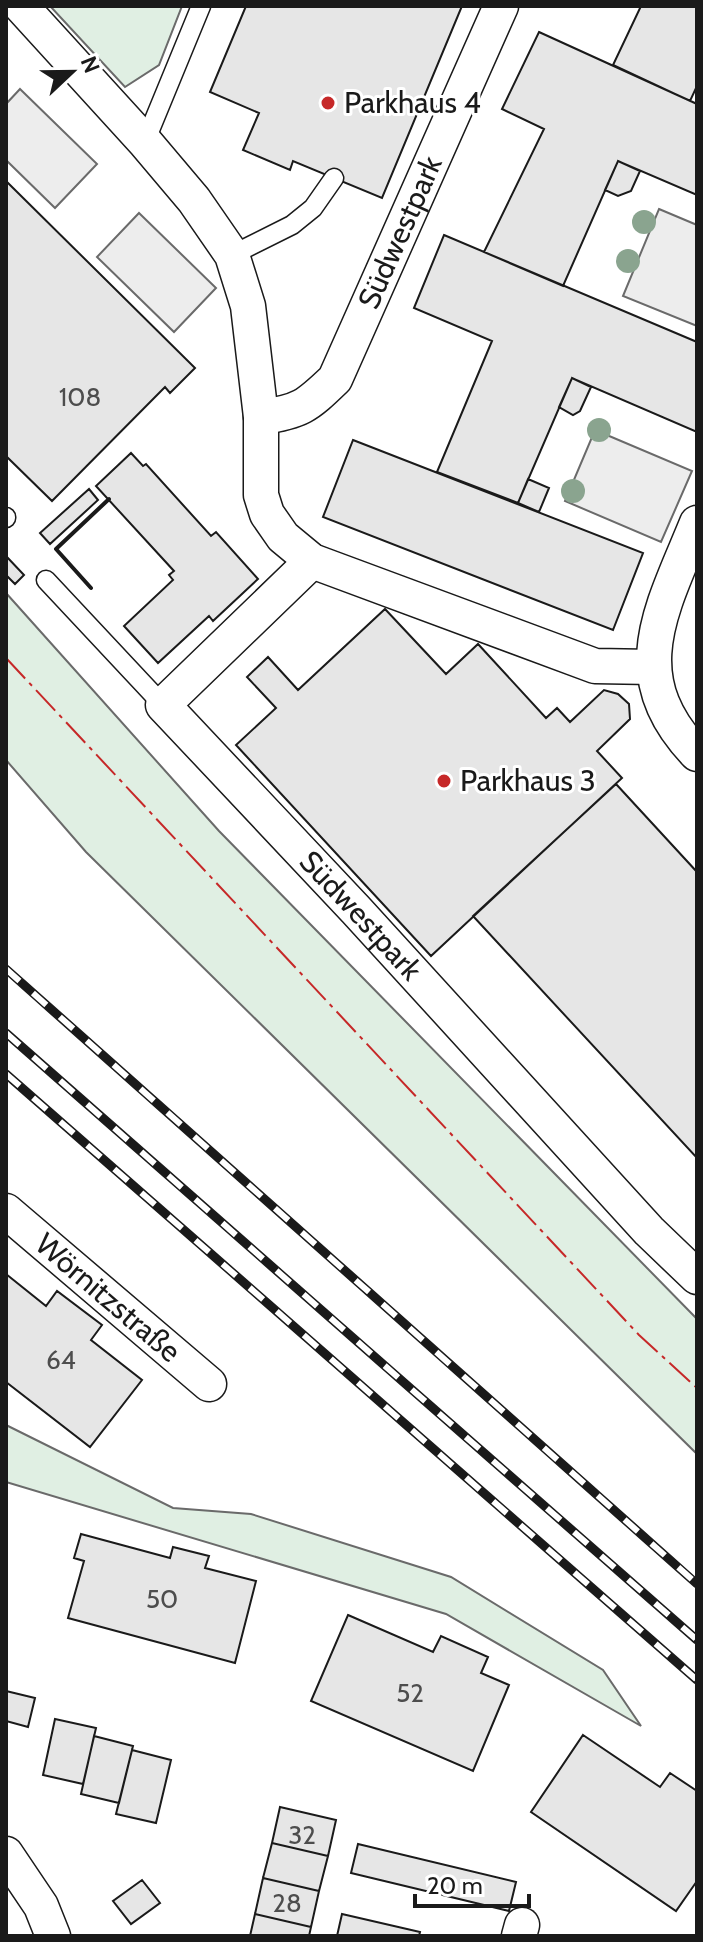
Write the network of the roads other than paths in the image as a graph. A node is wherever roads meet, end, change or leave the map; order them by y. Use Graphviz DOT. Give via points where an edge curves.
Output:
graph roads {
  1 [pos="21,6"];
  2 [pos="201,6"];
  3 [pos="501,6"];
  4 [pos="145,142"];
  5 [pos="334,178"];
  6 [pos="232,255"];
  7 [pos="261,417"];
  8 [pos="697,523"];
  9 [pos="312,561"];
  10 [pos="46,580"];
  11 [pos="653,667"];
  12 [pos="163,705"];
  13 [pos="697,754"];
  14 [pos="6,1211"];
  15 [pos="697,1277"];
  16 [pos="209,1384"];
  17 [pos="6,1854"];
  18 [pos="53,1936"];
  1 -- 4 [label="street"];
  2 -- 4 [label="lane"];
  3 -- 7 [label="street, Südwestpark" via="335,379 307,406"];
  4 -- 6 [label="street"];
  5 -- 6 [label="lane" via="313,208 292,225"];
  6 -- 7 [label="street" via="248,306"];
  7 -- 9 [label="street" via="261,495 267,514 283,537"];
  8 -- 11 [label="street" via="657,621"];
  9 -- 11 [label="street" via="595,666"];
  9 -- 12 [label="street"];
  10 -- 12 [label="lane"];
  11 -- 13 [label="street" via="660,702"];
  12 -- 15 [label="street, Südwestpark"];
  14 -- 16 [label="street, Wörnitzstraße"];
  17 -- 18 [label="street" via="41,1906"];
}
